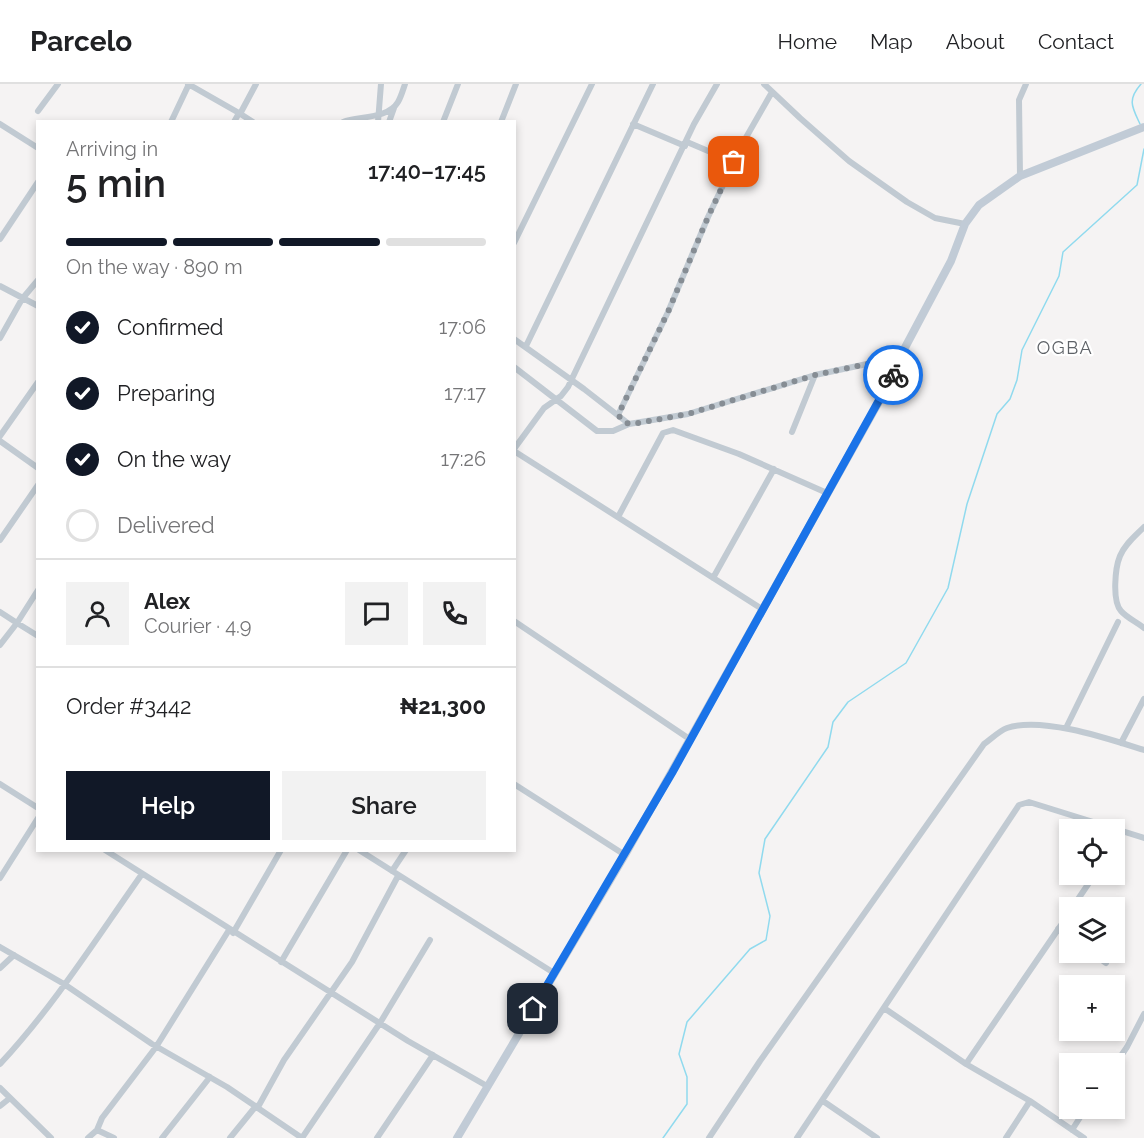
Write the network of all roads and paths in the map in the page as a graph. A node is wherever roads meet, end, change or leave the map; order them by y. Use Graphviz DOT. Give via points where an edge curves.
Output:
graph roads {
  1 [pos="58,84"];
  2 [pos="189,84"];
  3 [pos="256,84"];
  4 [pos="381,84"];
  5 [pos="405,84"];
  6 [pos="458,84"];
  7 [pos="516,84"];
  8 [pos="592,84"];
  9 [pos="653,84"];
  10 [pos="717,84"];
  11 [pos="764,84"];
  12 [pos="1026,84"];
  13 [pos="772,92"];
  14 [pos="394,107"];
  15 [pos="39,111"];
  16 [pos="240,114"];
  17 [pos="379,118"];
  18 [pos="172,120"];
  19 [pos="236,120"];
  20 [pos="250,120"];
  21 [pos="361,120"];
  22 [pos="390,120"];
  23 [pos="443,120"];
  24 [pos="502,120"];
  25 [pos="633,124"];
  26 [pos="1,126"];
  27 [pos="1144,127"];
  28 [pos="686,144"];
  29 [pos="36,147"];
  30 [pos="734,162"];
  31 [pos="1020,176"];
  32 [pos="36,185"];
  33 [pos="965,224"];
  34 [pos="0,239"];
  35 [pos="516,239"];
  36 [pos="36,282"];
  37 [pos="0,286"];
  38 [pos="22,299"];
  39 [pos="36,305"];
  40 [pos="0,338"];
  41 [pos="516,340"];
  42 [pos="526,346"];
  43 [pos="900,357"];
  44 [pos="516,369"];
  45 [pos="815,375"];
  46 [pos="571,380"];
  47 [pos="36,385"];
  48 [pos="555,401"];
  49 [pos="618,415"];
  50 [pos="629,424"];
  51 [pos="792,432"];
  52 [pos="0,436"];
  53 [pos="0,441"];
  54 [pos="516,447"];
  55 [pos="516,451"];
  56 [pos="36,467"];
  57 [pos="774,469"];
  58 [pos="36,488"];
  59 [pos="827,493"];
  60 [pos="618,517"];
  61 [pos="1144,527"];
  62 [pos="0,540"];
  63 [pos="713,578"];
  64 [pos="36,593"];
  65 [pos="762,609"];
  66 [pos="0,612"];
  67 [pos="516,622"];
  68 [pos="1118,622"];
  69 [pos="17,623"];
  70 [pos="1144,628"];
  71 [pos="36,635"];
  72 [pos="0,645"];
  73 [pos="1144,699"];
  74 [pos="1065,728"];
  75 [pos="690,740"];
  76 [pos="1120,743"];
  77 [pos="1144,750"];
  78 [pos="0,784"];
  79 [pos="516,785"];
  80 [pos="36,805"];
  81 [pos="1082,819"];
  82 [pos="36,821"];
  83 [pos="1125,833"];
  84 [pos="1144,838"];
  85 [pos="108,852"];
  86 [pos="280,852"];
  87 [pos="346,852"];
  88 [pos="361,852"];
  89 [pos="404,852"];
  90 [pos="625,855"];
  91 [pos="142,874"];
  92 [pos="395,874"];
  93 [pos="0,878"];
  94 [pos="1058,929"];
  95 [pos="231,931"];
  96 [pos="430,939"];
  97 [pos="0,947"];
  98 [pos="14,956"];
  99 [pos="281,962"];
  100 [pos="0,968"];
  101 [pos="554,973"];
  102 [pos="64,984"];
  103 [pos="331,992"];
  104 [pos="884,1008"];
  105 [pos="1144,1014"];
  106 [pos="380,1023"];
  107 [pos="156,1047"];
  108 [pos="1123,1053"];
  109 [pos="433,1055"];
  110 [pos="0,1064"];
  111 [pos="966,1064"];
  112 [pos="210,1077"];
  113 [pos="487,1086"];
  114 [pos="0,1088"];
  115 [pos="10,1098"];
  116 [pos="823,1101"];
  117 [pos="1030,1101"];
  118 [pos="0,1106"];
  119 [pos="257,1106"];
  120 [pos="1079,1119"];
  121 [pos="97,1130"];
  122 [pos="1072,1130"];
  123 [pos="51,1138"];
  124 [pos="88,1138"];
  125 [pos="114,1138"];
  126 [pos="162,1138"];
  127 [pos="230,1138"];
  128 [pos="302,1138"];
  129 [pos="377,1138"];
  130 [pos="457,1138"];
  131 [pos="709,1138"];
  132 [pos="797,1138"];
  133 [pos="877,1138"];
  134 [pos="1006,1138"];
  135 [pos="1084,1138"];
  1 -- 15 [label="street"];
  2 -- 16 [label="street"];
  2 -- 18 [label="street"];
  3 -- 16 [label="street"];
  4 -- 17 [label="street"];
  5 -- 14 [label="street"];
  6 -- 23 [label="street"];
  7 -- 24 [label="street"];
  8 -- 35 [label="street"];
  9 -- 25 [label="street"];
  10 -- 28 [label="street"];
  11 -- 13 [label="street"];
  12 -- 31 [label="street" via="1019,100"];
  13 -- 30 [label="street"];
  13 -- 33 [label="street" via="849,161 907,202 935,218"];
  14 -- 17 [label="street"];
  14 -- 22 [label="street"];
  16 -- 19 [label="street"];
  16 -- 20 [label="street"];
  17 -- 21 [label="street"];
  25 -- 28 [label="street"];
  25 -- 42 [label="street"];
  26 -- 29 [label="street"];
  27 -- 31 [label="street"];
  28 -- 30 [label="street"];
  28 -- 46 [label="street"];
  30 -- 49 [label="street"];
  31 -- 33 [label="street" via="988,197"];
  32 -- 34 [label="street"];
  33 -- 43 [label="street" via="951,261"];
  36 -- 38 [label="street"];
  37 -- 38 [label="street"];
  38 -- 39 [label="street"];
  38 -- 40 [label="street"];
  41 -- 42 [label="street"];
  42 -- 46 [label="street"];
  43 -- 45 [label="street"];
  43 -- 59 [label="street" via="890,382"];
  44 -- 48 [label="street"];
  45 -- 50 [label="street" via="688,414"];
  45 -- 51 [label="street"];
  46 -- 48 [label="street"];
  46 -- 49 [label="street"];
  47 -- 52 [label="street"];
  48 -- 50 [label="street" via="597,431 613,431"];
  48 -- 54 [label="street" via="544,408"];
  49 -- 50 [label="street"];
  53 -- 56 [label="street"];
  55 -- 60 [label="street"];
  57 -- 59 [label="street"];
  57 -- 60 [label="street" via="668,430"];
  57 -- 63 [label="street"];
  58 -- 62 [label="street"];
  59 -- 65 [label="street"];
  60 -- 63 [label="street"];
  61 -- 70 [label="street" via="1128,542 1119,558 1115,585 1116,603 1121,611"];
  63 -- 65 [label="street"];
  64 -- 69 [label="street"];
  65 -- 75 [label="street"];
  66 -- 69 [label="street"];
  67 -- 75 [label="street"];
  68 -- 74 [label="street"];
  69 -- 71 [label="street"];
  69 -- 72 [label="street"];
  73 -- 76 [label="street"];
  74 -- 76 [label="street"];
  74 -- 131 [label="street" via="1019,725 1005,729 984,744"];
  75 -- 90 [label="street"];
  76 -- 77 [label="street"];
  78 -- 80 [label="street"];
  79 -- 90 [label="street"];
  81 -- 104 [label="street" via="1029,802 1019,805"];
  82 -- 93 [label="street"];
  83 -- 84 [label="street"];
  85 -- 91 [label="street"];
  86 -- 95 [label="street"];
  87 -- 99 [label="street"];
  88 -- 92 [label="street"];
  89 -- 92 [label="street"];
  90 -- 101 [label="street"];
  91 -- 95 [label="street"];
  91 -- 102 [label="street"];
  92 -- 101 [label="street"];
  92 -- 103 [label="street" via="352,962"];
  94 -- 111 [label="street"];
  95 -- 99 [label="street"];
  95 -- 107 [label="street"];
  96 -- 106 [label="street"];
  97 -- 98 [label="street"];
  98 -- 100 [label="street"];
  98 -- 102 [label="street"];
  99 -- 103 [label="street"];
  101 -- 113 [label="street"];
  102 -- 107 [label="street"];
  102 -- 110 [label="street"];
  103 -- 106 [label="street"];
  103 -- 119 [label="street"];
  104 -- 111 [label="street"];
  104 -- 116 [label="street"];
  105 -- 108 [label="street"];
  106 -- 109 [label="street"];
  106 -- 128 [label="street"];
  107 -- 112 [label="street"];
  107 -- 121 [label="street"];
  109 -- 113 [label="street"];
  109 -- 129 [label="street"];
  111 -- 117 [label="street"];
  112 -- 119 [label="street"];
  112 -- 126 [label="street"];
  113 -- 130 [label="street"];
  114 -- 115 [label="street"];
  115 -- 118 [label="street"];
  115 -- 123 [label="street"];
  116 -- 132 [label="street"];
  116 -- 133 [label="street"];
  117 -- 122 [label="street"];
  117 -- 134 [label="street"];
  119 -- 127 [label="street"];
  119 -- 128 [label="street"];
  120 -- 122 [label="street"];
  121 -- 124 [label="street"];
  121 -- 125 [label="street"];
  122 -- 135 [label="street"];
}
